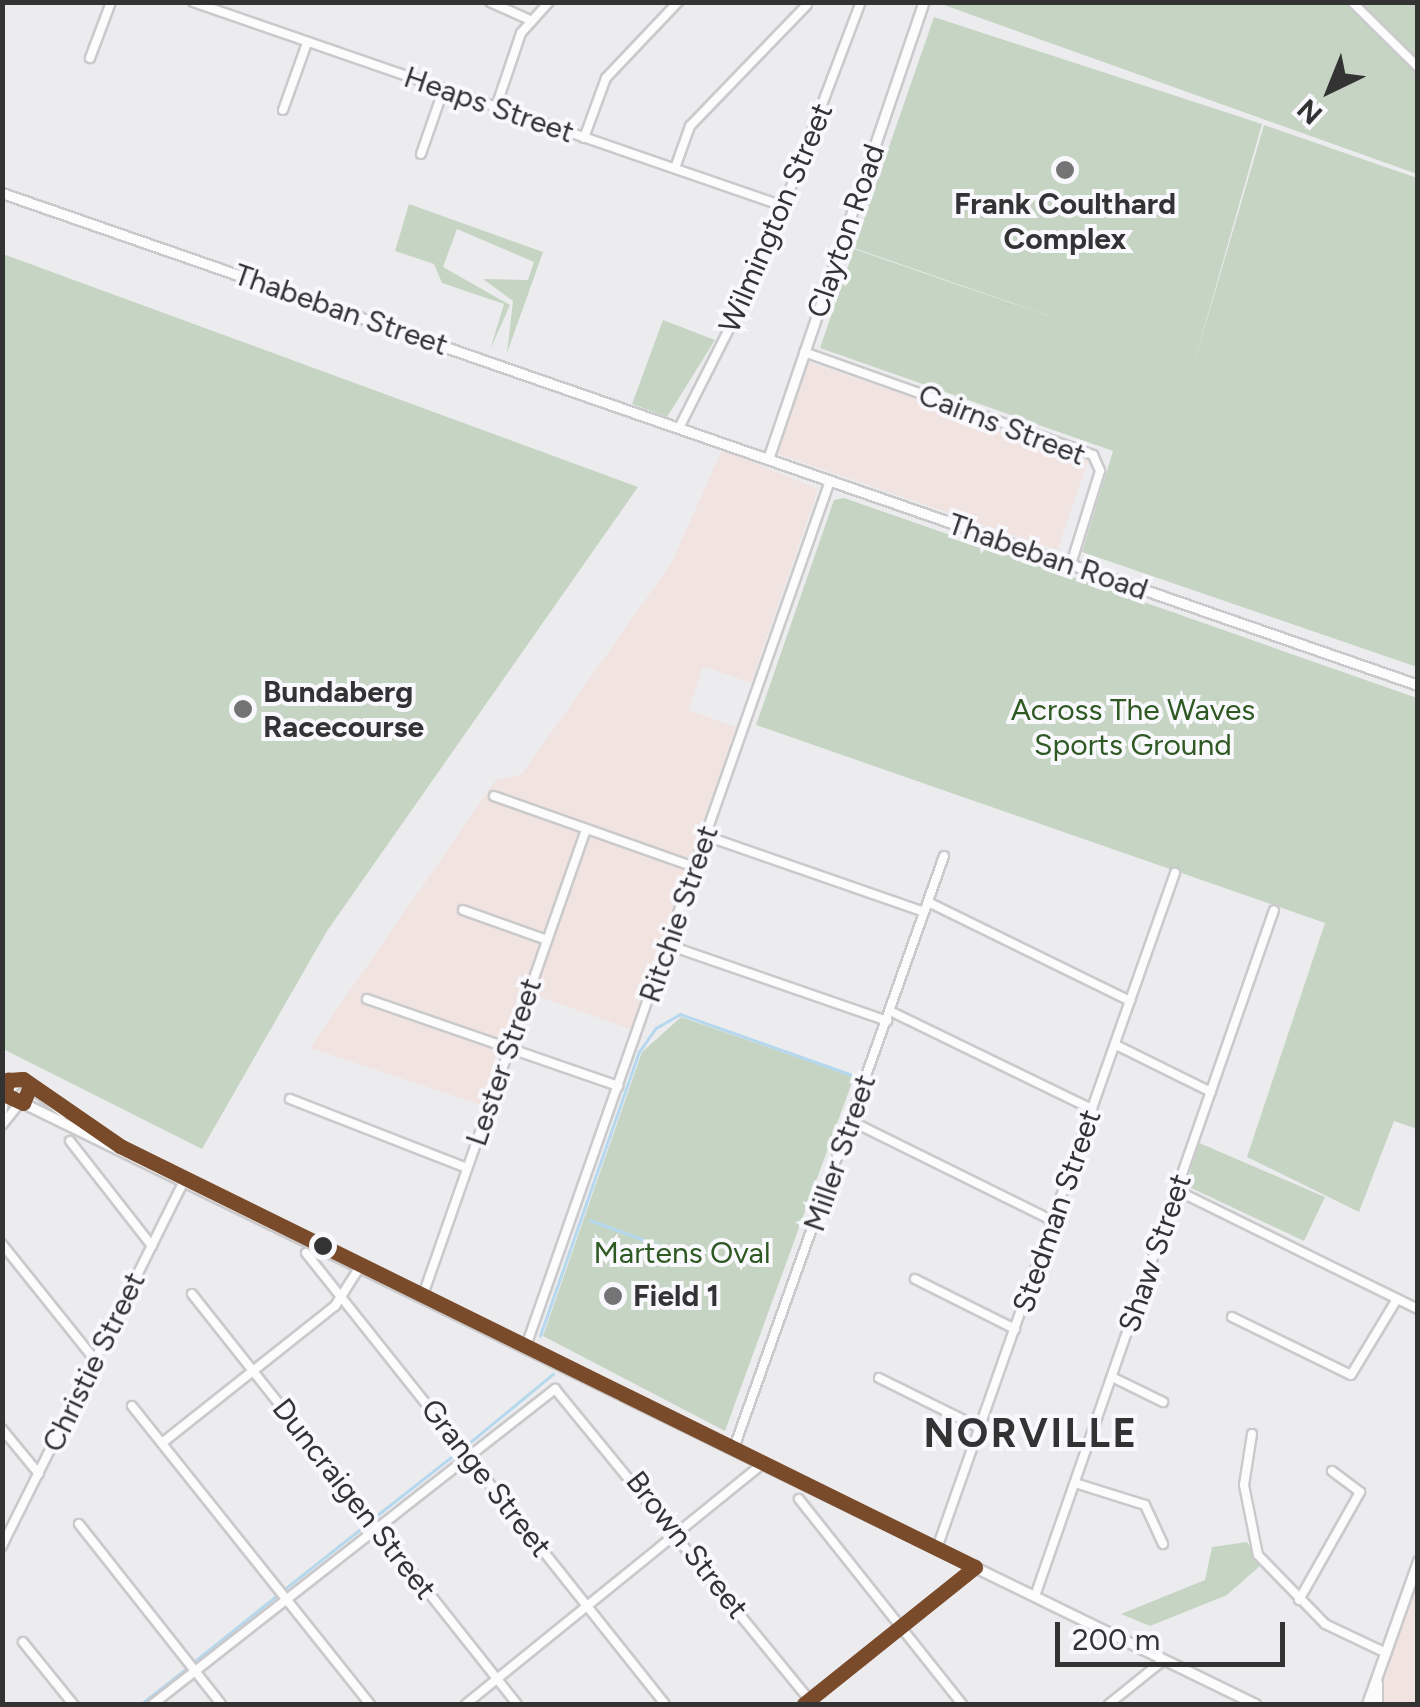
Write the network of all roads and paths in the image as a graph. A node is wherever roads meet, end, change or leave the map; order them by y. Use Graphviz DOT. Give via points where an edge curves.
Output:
graph roads {
  1 [pos="111,2"];
  2 [pos="193,2"];
  3 [pos="490,2"];
  4 [pos="549,2"];
  5 [pos="678,2"];
  6 [pos="861,2"];
  7 [pos="924,2"];
  8 [pos="1352,2"];
  9 [pos="807,5"];
  10 [pos="532,21"];
  11 [pos="307,43"];
  12 [pos="90,58"];
  13 [pos="1418,67"];
  14 [pos="443,90"];
  15 [pos="496,108"];
  16 [pos="283,110"];
  17 [pos="584,138"];
  18 [pos="422,154"];
  19 [pos="675,168"];
  20 [pos="2,193"];
  21 [pos="786,207"];
  22 [pos="804,352"];
  23 [pos="679,428"];
  24 [pos="768,459"];
  25 [pos="830,481"];
  26 [pos="1070,564"];
  27 [pos="1418,686"];
  28 [pos="494,796"];
  29 [pos="586,829"];
  30 [pos="706,836"];
  31 [pos="944,856"];
  32 [pos="695,867"];
  33 [pos="1174,873"];
  34 [pos="928,902"];
  35 [pos="463,910"];
  36 [pos="1274,910"];
  37 [pos="924,912"];
  38 [pos="547,940"];
  39 [pos="668,945"];
  40 [pos="367,999"];
  41 [pos="1130,1001"];
  42 [pos="888,1016"];
  43 [pos="1116,1045"];
  44 [pos="508,1048"];
  45 [pos="8,1076"];
  46 [pos="30,1086"];
  47 [pos="618,1086"];
  48 [pos="1211,1092"];
  49 [pos="4,1094"];
  50 [pos="290,1099"];
  51 [pos="21,1103"];
  52 [pos="1092,1109"];
  53 [pos="2,1114"];
  54 [pos="852,1122"];
  55 [pos="2,1126"];
  56 [pos="86,1129"];
  57 [pos="70,1141"];
  58 [pos="467,1168"];
  59 [pos="185,1178"];
  60 [pos="1178,1191"];
  61 [pos="1053,1221"];
  62 [pos="2,1244"];
  63 [pos="152,1246"];
  64 [pos="306,1252"];
  65 [pos="361,1265"];
  66 [pos="915,1279"];
  67 [pos="192,1294"];
  68 [pos="423,1295"];
  69 [pos="343,1298"];
  70 [pos="1398,1299"];
  71 [pos="1418,1309"];
  72 [pos="1232,1317"];
  73 [pos="1016,1329"];
  74 [pos="526,1346"];
  75 [pos="96,1360"];
  76 [pos="252,1371"];
  77 [pos="1112,1377"];
  78 [pos="879,1378"];
  79 [pos="1163,1402"];
  80 [pos="132,1406"];
  81 [pos="980,1428"];
  82 [pos="2,1429"];
  83 [pos="1252,1434"];
  84 [pos="162,1443"];
  85 [pos="734,1448"];
  86 [pos="467,1454"];
  87 [pos="764,1463"];
  88 [pos="1332,1471"];
  89 [pos="38,1474"];
  90 [pos="1075,1482"];
  91 [pos="799,1499"];
  92 [pos="80,1524"];
  93 [pos="376,1526"];
  94 [pos="680,1536"];
  95 [pos="1163,1544"];
  96 [pos="2,1546"];
  97 [pos="938,1548"];
  98 [pos="1418,1560"];
  99 [pos="976,1566"];
  100 [pos="1035,1596"];
  101 [pos="286,1598"];
  102 [pos="1298,1600"];
  103 [pos="589,1608"];
  104 [pos="901,1627"];
  105 [pos="23,1642"];
  106 [pos="1386,1653"];
  107 [pos="1164,1660"];
  108 [pos="195,1671"];
  109 [pos="497,1680"];
  110 [pos="1377,1680"];
  111 [pos="809,1703"];
  112 [pos="72,1704"];
  113 [pos="153,1704"];
  114 [pos="222,1704"];
  115 [pos="370,1704"];
  116 [pos="466,1704"];
  117 [pos="517,1704"];
  118 [pos="666,1704"];
  119 [pos="962,1704"];
  120 [pos="1109,1704"];
  121 [pos="1255,1704"];
  122 [pos="1367,1704"];
  123 [pos="1377,1704"];
  1 -- 12 [label="street"];
  2 -- 11 [label="street, Heaps Street"];
  3 -- 10 [label="street"];
  4 -- 10 [label="street"];
  5 -- 17 [label="street" via="606,78"];
  6 -- 21 [label="street, Wilmington Street"];
  7 -- 22 [label="street, Clayton Road"];
  8 -- 13 [label="street"];
  9 -- 19 [label="street" via="690,126"];
  10 -- 15 [label="street"];
  11 -- 14 [label="street, Heaps Street"];
  11 -- 16 [label="street"];
  14 -- 15 [label="street, Heaps Street"];
  14 -- 18 [label="street"];
  15 -- 17 [label="street, Heaps Street"];
  17 -- 19 [label="street, Heaps Street"];
  19 -- 21 [label="street, Heaps Street"];
  20 -- 23 [label="street, Thabeban Street"];
  21 -- 23 [label="street, Wilmington Street"];
  22 -- 24 [label="street, Clayton Road"];
  22 -- 26 [label="street, Cairns Street" via="1093,455 1100,471"];
  23 -- 24 [label="street, Thabeban Road"];
  24 -- 25 [label="street, Thabeban Road"];
  25 -- 26 [label="street, Thabeban Road"];
  25 -- 30 [label="street, Ritchie Street"];
  26 -- 27 [label="street, Thabeban Road"];
  28 -- 29 [label="street"];
  29 -- 32 [label="street"];
  29 -- 38 [label="street, Lester Street"];
  30 -- 32 [label="street, Ritchie Street"];
  30 -- 37 [label="street"];
  31 -- 34 [label="street, Miller Street"];
  32 -- 39 [label="street, Ritchie Street"];
  33 -- 41 [label="street, Stedman Street"];
  34 -- 37 [label="street, Miller Street"];
  34 -- 41 [label="street"];
  35 -- 38 [label="street"];
  36 -- 48 [label="street, Shaw Street"];
  37 -- 42 [label="street, Miller Street"];
  38 -- 44 [label="street, Lester Street"];
  39 -- 42 [label="street"];
  39 -- 47 [label="street, Ritchie Street"];
  40 -- 44 [label="street"];
  41 -- 43 [label="street, Stedman Street"];
  42 -- 52 [label="street"];
  42 -- 54 [label="street, Miller Street"];
  43 -- 48 [label="street"];
  43 -- 52 [label="street, Stedman Street"];
  44 -- 47 [label="street"];
  44 -- 58 [label="street, Lester Street"];
  45 -- 46 [label="street"];
  45 -- 49 [label="street"];
  46 -- 51 [label="street"];
  46 -- 56 [label="street"];
  47 -- 74 [label="street, Ritchie Street"];
  48 -- 60 [label="street, Shaw Street"];
  49 -- 51 [label="street"];
  49 -- 53 [label="street"];
  50 -- 58 [label="street"];
  51 -- 55 [label="street"];
  51 -- 56 [label="street"];
  52 -- 61 [label="street, Stedman Street"];
  54 -- 61 [label="street"];
  54 -- 85 [label="street, Miller Street"];
  56 -- 59 [label="street"];
  57 -- 63 [label="street"];
  58 -- 68 [label="street, Lester Street"];
  59 -- 63 [label="street, Christie Street"];
  59 -- 65 [label="street"];
  60 -- 70 [label="street"];
  60 -- 77 [label="street, Shaw Street"];
  61 -- 73 [label="street, Stedman Street"];
  62 -- 75 [label="street"];
  63 -- 75 [label="street, Christie Street"];
  64 -- 69 [label="street, Grange Street"];
  65 -- 68 [label="street"];
  65 -- 69 [label="street"];
  66 -- 73 [label="street"];
  67 -- 76 [label="street, Duncraigen Street"];
  68 -- 74 [label="street"];
  69 -- 76 [label="street"];
  69 -- 86 [label="street, Grange Street"];
  70 -- 71 [label="street"];
  70 -- 72 [label="street" via="1351,1375"];
  73 -- 81 [label="street, Stedman Street"];
  74 -- 85 [label="street"];
  75 -- 89 [label="street, Christie Street"];
  76 -- 84 [label="street"];
  76 -- 93 [label="street, Duncraigen Street"];
  77 -- 79 [label="street"];
  77 -- 90 [label="street, Shaw Street"];
  78 -- 81 [label="street"];
  80 -- 84 [label="street"];
  81 -- 97 [label="street, Stedman Street"];
  82 -- 89 [label="street"];
  83 -- 102 [label="street" via="1244,1485 1252,1540"];
  84 -- 101 [label="street"];
  85 -- 87 [label="street"];
  86 -- 93 [label="street"];
  86 -- 94 [label="street, Brown Street" via="559,1390"];
  86 -- 103 [label="street, Grange Street"];
  87 -- 94 [label="street"];
  87 -- 97 [label="street"];
  88 -- 102 [label="street" via="1360,1492"];
  89 -- 96 [label="street, Christie Street"];
  90 -- 95 [label="street" via="1145,1505"];
  90 -- 100 [label="street, Shaw Street"];
  91 -- 104 [label="street"];
  92 -- 108 [label="street"];
  93 -- 101 [label="street"];
  93 -- 109 [label="street, Duncraigen Street"];
  94 -- 103 [label="street"];
  94 -- 111 [label="street, Brown Street"];
  97 -- 99 [label="street"];
  98 -- 106 [label="street"];
  99 -- 100 [label="street"];
  99 -- 104 [label="street"];
  100 -- 107 [label="street"];
  101 -- 108 [label="street"];
  101 -- 115 [label="street"];
  102 -- 106 [label="street" via="1336,1632"];
  103 -- 109 [label="street"];
  103 -- 118 [label="street, Grange Street"];
  104 -- 111 [label="street"];
  104 -- 119 [label="street"];
  105 -- 112 [label="street"];
  106 -- 110 [label="street"];
  107 -- 120 [label="street"];
  107 -- 121 [label="street"];
  108 -- 113 [label="street"];
  108 -- 114 [label="street"];
  109 -- 116 [label="street"];
  109 -- 117 [label="street, Duncraigen Street"];
  110 -- 122 [label="street"];
  110 -- 123 [label="street"];
}
